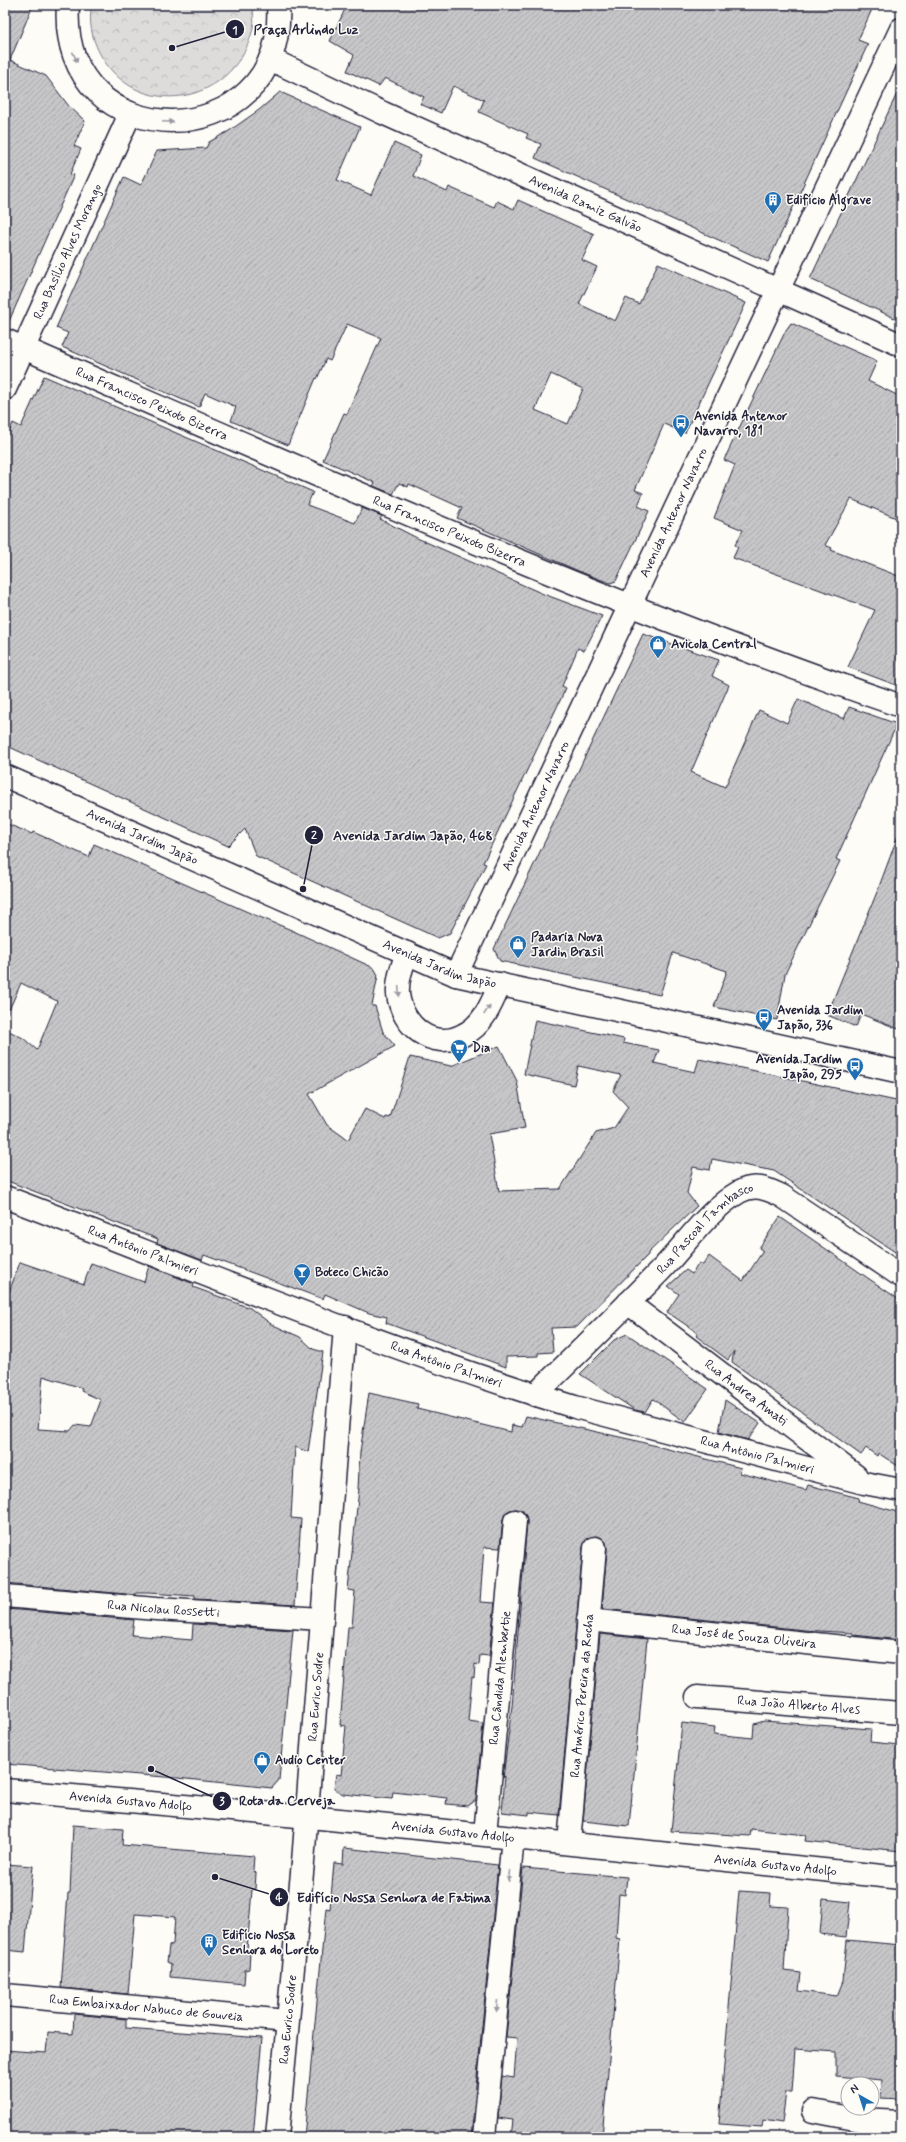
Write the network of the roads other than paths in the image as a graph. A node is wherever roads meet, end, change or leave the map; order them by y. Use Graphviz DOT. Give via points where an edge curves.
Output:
graph roads {
  1 [pos="68,5"];
  2 [pos="278,5"];
  3 [pos="901,29"];
  4 [pos="270,59"];
  5 [pos="130,114"];
  6 [pos="778,290"];
  7 [pos="14,344"];
  8 [pos="901,346"];
  9 [pos="5,389"];
  10 [pos="630,605"];
  11 [pos="901,706"];
  12 [pos="5,776"];
  13 [pos="407,953"];
  14 [pos="456,974"];
  15 [pos="500,984"];
  16 [pos="901,1072"];
  17 [pos="5,1197"];
  18 [pos="901,1276"];
  19 [pos="628,1303"];
  20 [pos="345,1327"];
  21 [pos="535,1395"];
  22 [pos="864,1482"];
  23 [pos="901,1490"];
  24 [pos="515,1521"];
  25 [pos="595,1548"];
  26 [pos="5,1596"];
  27 [pos="322,1619"];
  28 [pos="588,1620"];
  29 [pos="901,1653"];
  30 [pos="697,1697"];
  31 [pos="901,1713"];
  32 [pos="5,1790"];
  33 [pos="306,1816"];
  34 [pos="485,1834"];
  35 [pos="513,1837"];
  36 [pos="569,1843"];
  37 [pos="901,1878"];
  38 [pos="5,1995"];
  39 [pos="288,2021"];
  40 [pos="813,2111"];
  41 [pos="901,2122"];
  42 [pos="277,2137"];
  43 [pos="484,2137"];
  1 -- 5 [label="street, one-way" via="66,26 73,53 86,79 106,99"];
  2 -- 4 [label="street" via="279,26"];
  3 -- 6 [label="street, Avenida Antenor Navarro"];
  5 -- 4 [label="street, one-way" via="155,121 181,122 207,117 233,104 254,84"];
  4 -- 6 [label="street, Avenida Ramiz Galvão" via="383,113"];
  5 -- 7 [label="street, Rua Basílio Alves Morango"];
  6 -- 8 [label="street, Avenida Ramiz Galvão"];
  6 -- 10 [label="street, Avenida Antenor Navarro"];
  7 -- 9 [label="street, Rua Basílio Alves Morango"];
  7 -- 10 [label="street, Rua Francisco Peixoto Bizerra" via="435,527"];
  10 -- 11 [label="street, Rua Francisco Peixoto Bizerra"];
  10 -- 14 [label="street, Avenida Antenor Navarro"];
  12 -- 13 [label="street, Avenida Jardim Japão"];
  13 -- 14 [label="street, Avenida Jardim Japão"];
  13 -- 15 [label="street, one-way" via="398,978 398,995 404,1013 414,1029 430,1038 446,1041 464,1035 479,1023 490,1008"];
  14 -- 15 [label="street, Avenida Jardim Japão"];
  15 -- 16 [label="street, Avenida Jardim Japão"];
  17 -- 20 [label="street, Rua Antônio Palmieri"];
  18 -- 19 [label="street, Rua Pascoal Tambasco" via="782,1196 761,1186 740,1192 723,1204"];
  19 -- 21 [label="street, Rua Pascoal Tambasco"];
  19 -- 22 [label="street, Rua Andrea Amati"];
  20 -- 21 [label="street, Rua Antônio Palmieri"];
  20 -- 27 [label="street, Rua Eurico Sodre"];
  21 -- 22 [label="street, Rua Antônio Palmieri"];
  22 -- 23 [label="street, Rua Antônio Palmieri"];
  24 -- 34 [label="street, Rua Cândida Alembertie"];
  25 -- 28 [label="street, Rua Américo Pereira da Rocha"];
  26 -- 27 [label="street, Rua Nicolau Rossetti" via="156,1609"];
  27 -- 33 [label="street, Rua Eurico Sodre"];
  28 -- 29 [label="street, Rua José de Souza Oliveira"];
  28 -- 36 [label="street, Rua Américo Pereira da Rocha"];
  30 -- 31 [label="street, Rua João Alberto Alves"];
  32 -- 33 [label="street, Avenida Gustavo Adolfo"];
  33 -- 34 [label="street, Avenida Gustavo Adolfo"];
  33 -- 39 [label="street, Rua Eurico Sodre"];
  34 -- 35 [label="street, Avenida Gustavo Adolfo"];
  35 -- 36 [label="street, Avenida Gustavo Adolfo"];
  35 -- 43 [label="street, one-way"];
  36 -- 37 [label="street, Avenida Gustavo Adolfo"];
  38 -- 39 [label="street, Rua Embaixador Nabuco de Gouveia"];
  39 -- 42 [label="street, Rua Eurico Sodre"];
  40 -- 41 [label="street" via="860,2120"];
}
